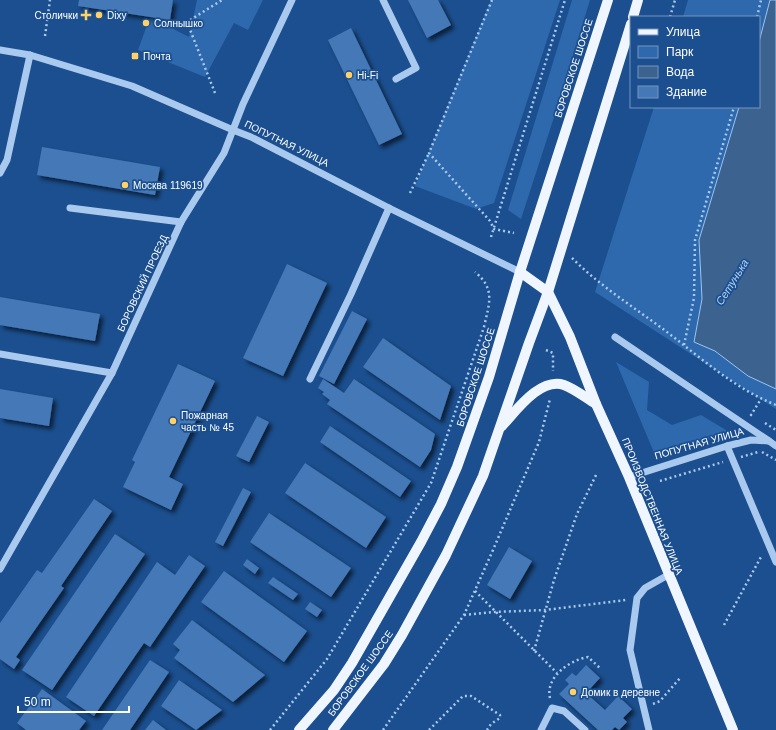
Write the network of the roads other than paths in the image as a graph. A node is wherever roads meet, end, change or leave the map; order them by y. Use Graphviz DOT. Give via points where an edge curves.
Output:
graph roads {
  1 [pos="292,0"];
  2 [pos="383,0"];
  3 [pos="608,0"];
  4 [pos="638,0"];
  5 [pos="633,16"];
  6 [pos="630,27"];
  7 [pos="0,50"];
  8 [pos="30,55"];
  9 [pos="396,79"];
  10 [pos="233,130"];
  11 [pos="0,173"];
  12 [pos="70,208"];
  13 [pos="389,208"];
  14 [pos="181,222"];
  15 [pos="520,272"];
  16 [pos="548,292"];
  17 [pos="615,337"];
  18 [pos="0,354"];
  19 [pos="112,372"];
  20 [pos="310,379"];
  21 [pos="596,404"];
  22 [pos="500,428"];
  23 [pos="769,441"];
  24 [pos="727,446"];
  25 [pos="776,446"];
  26 [pos="629,477"];
  27 [pos="0,553"];
  28 [pos="9,555"];
  29 [pos="776,562"];
  30 [pos="0,569"];
  31 [pos="668,575"];
  32 [pos="300,730"];
  33 [pos="333,730"];
  34 [pos="541,730"];
  35 [pos="585,730"];
  36 [pos="649,730"];
  37 [pos="732,730"];
  1 -- 10 [label="street, БОРОВСКИЙ ПРОЕЗД"];
  2 -- 9 [label="street" via="416,68"];
  3 -- 15 [label="main road, БОРОВСКОЕ ШОССЕ"];
  4 -- 5 [label="main road"];
  6 -- 16 [label="main road, БОРОВСКОЕ ШОССЕ"];
  7 -- 8 [label="street, ПОПУТНАЯ УЛИЦА"];
  8 -- 10 [label="street, ПОПУТНАЯ УЛИЦА" via="132,86"];
  8 -- 11 [label="street" via="7,160"];
  10 -- 13 [label="street, ПОПУТНАЯ УЛИЦА"];
  10 -- 14 [label="street, БОРОВСКИЙ ПРОЕЗД" via="224,153"];
  12 -- 14 [label="street"];
  13 -- 15 [label="street, ПОПУТНАЯ УЛИЦА"];
  13 -- 20 [label="street"];
  14 -- 19 [label="street, БОРОВСКИЙ ПРОЕЗД"];
  15 -- 16 [label="main road, ПОПУТНАЯ УЛИЦА"];
  15 -- 32 [label="main road, БОРОВСКОЕ ШОССЕ" via="460,460 441,504 352,663 334,690"];
  16 -- 21 [label="main road, ПРОИЗВОДСТВЕННАЯ УЛИЦА" via="570,337"];
  16 -- 22 [label="main road, БОРОВСКОЕ ШОССЕ"];
  17 -- 23 [label="street"];
  18 -- 19 [label="street"];
  19 -- 28 [label="street, БОРОВСКИЙ ПРОЕЗД"];
  21 -- 22 [label="main road" via="567,386 551,384 533,393"];
  21 -- 26 [label="main road, ПРОИЗВОДСТВЕННАЯ УЛИЦА"];
  22 -- 33 [label="main road, БОРОВСКОЕ ШОССЕ" via="483,476 424,596 384,664"];
  23 -- 24 [label="street, ПОПУТНАЯ УЛИЦА" via="751,440"];
  23 -- 25 [label="street"];
  24 -- 26 [label="street, ПОПУТНАЯ УЛИЦА"];
  24 -- 29 [label="street"];
  26 -- 31 [label="main road, ПРОИЗВОДСТВЕННАЯ УЛИЦА"];
  27 -- 28 [label="street"];
  28 -- 30 [label="street, БОРОВСКИЙ ПРОЕЗД"];
  31 -- 36 [label="street" via="645,588 636,598 630,650"];
  31 -- 37 [label="main road, ПРОИЗВОДСТВЕННАЯ УЛИЦА"];
  34 -- 35 [label="street" via="552,708 564,711"];
}
